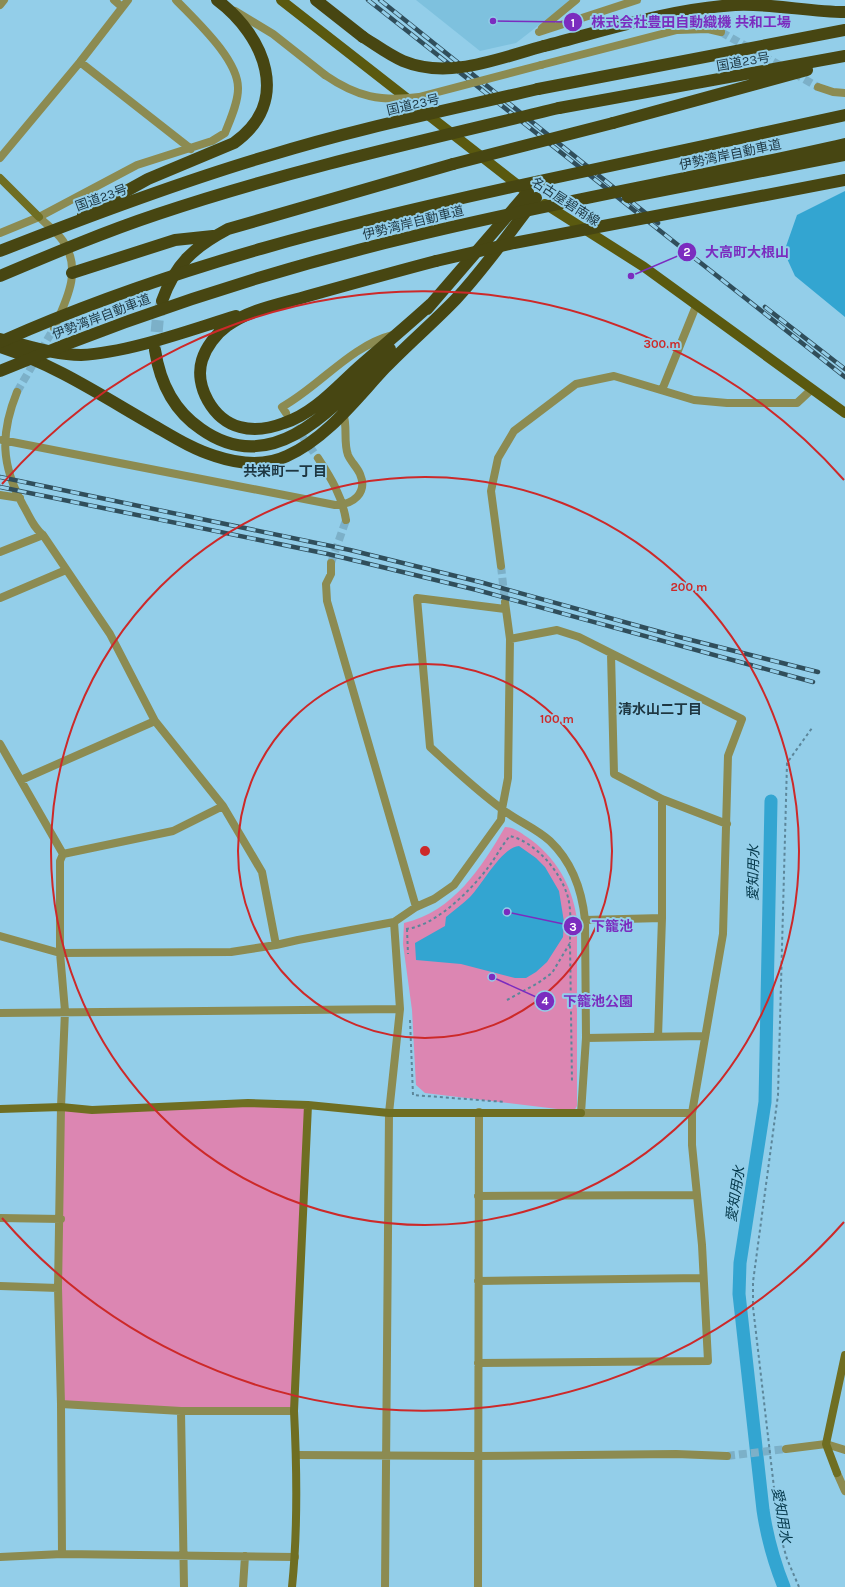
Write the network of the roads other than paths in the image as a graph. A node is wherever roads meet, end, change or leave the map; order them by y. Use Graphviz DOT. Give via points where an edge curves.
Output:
graph roads {
  1 [pos="4,0"];
  2 [pos="114,0"];
  3 [pos="128,0"];
  4 [pos="176,0"];
  5 [pos="281,0"];
  6 [pos="316,0"];
  7 [pos="576,0"];
  8 [pos="637,0"];
  9 [pos="221,3"];
  10 [pos="734,3"];
  11 [pos="703,4"];
  12 [pos="0,5"];
  13 [pos="122,7"];
  14 [pos="845,12"];
  15 [pos="845,30"];
  16 [pos="721,32"];
  17 [pos="845,56"];
  18 [pos="845,60"];
  19 [pos="80,62"];
  20 [pos="818,87"];
  21 [pos="845,93"];
  22 [pos="845,109"];
  23 [pos="845,115"];
  24 [pos="845,144"];
  25 [pos="190,149"];
  26 [pos="672,153"];
  27 [pos="845,155"];
  28 [pos="0,158"];
  29 [pos="0,178"];
  30 [pos="845,180"];
  31 [pos="532,195"];
  32 [pos="497,216"];
  33 [pos="39,217"];
  34 [pos="62,226"];
  35 [pos="0,233"];
  36 [pos="214,236"];
  37 [pos="0,251"];
  38 [pos="72,273"];
  39 [pos="0,276"];
  40 [pos="162,301"];
  41 [pos="432,304"];
  42 [pos="696,306"];
  43 [pos="262,309"];
  44 [pos="54,328"];
  45 [pos="396,335"];
  46 [pos="0,341"];
  47 [pos="0,347"];
  48 [pos="155,350"];
  49 [pos="0,371"];
  50 [pos="812,389"];
  51 [pos="662,390"];
  52 [pos="17,392"];
  53 [pos="284,410"];
  54 [pos="343,413"];
  55 [pos="845,413"];
  56 [pos="2,440"];
  57 [pos="318,458"];
  58 [pos="0,495"];
  59 [pos="20,498"];
  60 [pos="344,505"];
  61 [pos="346,520"];
  62 [pos="43,535"];
  63 [pos="0,552"];
  64 [pos="331,563"];
  65 [pos="501,566"];
  66 [pos="66,570"];
  67 [pos="0,598"];
  68 [pos="510,639"];
  69 [pos="611,654"];
  70 [pos="155,721"];
  71 [pos="0,744"];
  72 [pos="21,780"];
  73 [pos="662,799"];
  74 [pos="223,806"];
  75 [pos="502,809"];
  76 [pos="727,824"];
  77 [pos="63,854"];
  78 [pos="416,907"];
  79 [pos="662,918"];
  80 [pos="585,920"];
  81 [pos="394,922"];
  82 [pos="0,936"];
  83 [pos="276,946"];
  84 [pos="60,953"];
  85 [pos="400,1009"];
  86 [pos="65,1011"];
  87 [pos="0,1013"];
  88 [pos="704,1036"];
  89 [pos="658,1037"];
  90 [pos="586,1038"];
  91 [pos="308,1105"];
  92 [pos="61,1107"];
  93 [pos="0,1109"];
  94 [pos="478,1112"];
  95 [pos="389,1113"];
  96 [pos="581,1113"];
  97 [pos="692,1113"];
  98 [pos="478,1196"];
  99 [pos="696,1196"];
  100 [pos="0,1218"];
  101 [pos="61,1219"];
  102 [pos="703,1278"];
  103 [pos="478,1281"];
  104 [pos="0,1286"];
  105 [pos="58,1288"];
  106 [pos="845,1355"];
  107 [pos="478,1363"];
  108 [pos="61,1404"];
  109 [pos="181,1411"];
  110 [pos="294,1411"];
  111 [pos="826,1444"];
  112 [pos="786,1449"];
  113 [pos="845,1450"];
  114 [pos="297,1455"];
  115 [pos="385,1456"];
  116 [pos="478,1456"];
  117 [pos="727,1456"];
  118 [pos="845,1491"];
  119 [pos="62,1554"];
  120 [pos="183,1556"];
  121 [pos="245,1556"];
  122 [pos="0,1557"];
  123 [pos="295,1557"];
  124 [pos="184,1587"];
  125 [pos="244,1587"];
  126 [pos="292,1587"];
  127 [pos="385,1587"];
  128 [pos="478,1587"];
  1 -- 12 [label="street"];
  2 -- 13 [label="street"];
  3 -- 13 [label="street"];
  4 -- 25 [label="street" via="228,58 237,74 238,90 225,133"];
  5 -- 31 [label="main road, 名古屋碧南線"];
  6 -- 11 [label="highway, bridge" via="364,37 402,60 417,66 437,69 458,68"];
  7 -- 8 [label="street" via="539,32"];
  9 -- 16 [label="street, bridge" via="273,34 338,84 363,96 390,100 419,97 677,30 708,29"];
  9 -- 34 [label="highway, bridge" via="242,22 260,55 267,86 261,114 234,143 148,179"];
  10 -- 11 [label="highway"];
  10 -- 14 [label="highway"];
  13 -- 19 [label="street"];
  15 -- 34 [label="highway, 国道23号, bridge" via="538,89 344,135 272,154 181,183"];
  17 -- 39 [label="highway, 国道23号, bridge" via="559,108 279,177 158,214"];
  18 -- 36 [label="highway, bridge" via="453,164 250,221"];
  19 -- 25 [label="street"];
  19 -- 28 [label="street"];
  20 -- 21 [label="street"];
  22 -- 26 [label="highway, bridge"];
  23 -- 26 [label="highway, 伊勢湾岸自動車道, bridge"];
  24 -- 32 [label="highway, 伊勢湾岸自動車道, bridge"];
  25 -- 33 [label="street" via="137,165"];
  26 -- 46 [label="highway, 伊勢湾岸自動車道, bridge" via="393,213 288,240 121,293"];
  27 -- 32 [label="highway, bridge" via="646,194"];
  29 -- 33 [label="street"];
  30 -- 43 [label="highway, bridge" via="436,261"];
  31 -- 41 [label="highway"];
  31 -- 42 [label="main road, 名古屋碧南線" via="644,267"];
  31 -- 54 [label="highway" via="456,299"];
  32 -- 49 [label="highway, 伊勢湾岸自動車道, bridge" via="258,278 165,307 78,338"];
  33 -- 35 [label="street"];
  33 -- 38 [label="street" via="63,241 72,263"];
  34 -- 37 [label="highway, 国道23号, bridge"];
  36 -- 38 [label="highway" via="175,240"];
  36 -- 40 [label="highway" via="186,257 168,285"];
  38 -- 44 [label="street" via="68,297"];
  41 -- 45 [label="highway"];
  41 -- 48 [label="highway" via="400,340 322,417 288,439 260,446 228,443 191,423 163,385"];
  42 -- 50 [label="main road, 名古屋碧南線"];
  42 -- 51 [label="street"];
  43 -- 45 [label="highway" via="227,326 208,346 202,360 200,373 207,400 216,412 239,427 270,427 300,416 317,405"];
  43 -- 46 [label="highway" via="106,352 81,355 56,353"];
  45 -- 53 [label="street" via="376,340 355,353"];
  47 -- 54 [label="highway" via="53,368 190,446 234,462 270,462 287,456 316,438"];
  50 -- 51 [label="street" via="797,403 721,403 694,400"];
  50 -- 55 [label="main road, 名古屋碧南線"];
  51 -- 65 [label="street" via="614,376 576,384 514,432 498,458 492,491"];
  52 -- 56 [label="street" via="9,408"];
  54 -- 60 [label="street" via="348,455 360,472 362,481 358,497"];
  56 -- 59 [label="street" via="5,465"];
  56 -- 60 [label="street"];
  57 -- 60 [label="street"];
  58 -- 59 [label="street"];
  59 -- 62 [label="street" via="34,528"];
  60 -- 61 [label="street"];
  62 -- 63 [label="street"];
  62 -- 66 [label="street"];
  64 -- 78 [label="street" via="331,574 326,584 327,601"];
  66 -- 67 [label="street"];
  66 -- 70 [label="street" via="110,634"];
  68 -- 69 [label="street" via="557,630 579,637"];
  68 -- 75 [label="street" via="508,778"];
  68 -- 75 [label="street" via="505,606 417,598 430,747"];
  69 -- 73 [label="street" via="614,774"];
  69 -- 76 [label="street" via="742,719 728,756"];
  70 -- 72 [label="street"];
  70 -- 74 [label="street"];
  71 -- 72 [label="street"];
  72 -- 77 [label="street"];
  73 -- 76 [label="street"];
  73 -- 79 [label="street"];
  74 -- 77 [label="street" via="173,831"];
  74 -- 83 [label="street" via="262,872"];
  75 -- 78 [label="street" via="502,820 454,885 434,899"];
  75 -- 80 [label="street" via="550,841 565,859 579,887"];
  76 -- 88 [label="street" via="723,934"];
  77 -- 84 [label="street" via="60,861"];
  78 -- 81 [label="street"];
  79 -- 80 [label="street"];
  79 -- 89 [label="street"];
  80 -- 90 [label="street"];
  81 -- 83 [label="street"];
  81 -- 85 [label="street"];
  82 -- 84 [label="street"];
  83 -- 84 [label="street" via="231,952"];
  84 -- 86 [label="street"];
  85 -- 86 [label="street"];
  85 -- 95 [label="street"];
  86 -- 87 [label="street"];
  86 -- 92 [label="street"];
  88 -- 89 [label="street"];
  88 -- 97 [label="street"];
  89 -- 90 [label="street"];
  90 -- 96 [label="street"];
  91 -- 92 [label="street" via="248,1103 92,1110"];
  91 -- 95 [label="street"];
  91 -- 110 [label="street"];
  92 -- 93 [label="street"];
  92 -- 101 [label="street"];
  94 -- 95 [label="street"];
  94 -- 96 [label="street"];
  94 -- 98 [label="street"];
  95 -- 115 [label="street"];
  96 -- 97 [label="street"];
  97 -- 99 [label="street"];
  98 -- 99 [label="street"];
  98 -- 103 [label="street"];
  99 -- 102 [label="street"];
  100 -- 101 [label="street"];
  101 -- 105 [label="street"];
  102 -- 103 [label="street"];
  102 -- 107 [label="street" via="708,1361"];
  103 -- 107 [label="street"];
  104 -- 105 [label="street"];
  105 -- 108 [label="street"];
  106 -- 111 [label="street"];
  107 -- 116 [label="street"];
  108 -- 109 [label="street"];
  108 -- 119 [label="street"];
  109 -- 110 [label="street"];
  109 -- 120 [label="street"];
  110 -- 114 [label="street"];
  111 -- 112 [label="street"];
  111 -- 113 [label="street"];
  111 -- 118 [label="street"];
  114 -- 115 [label="street"];
  114 -- 123 [label="street"];
  115 -- 116 [label="street"];
  115 -- 127 [label="street"];
  116 -- 117 [label="street"];
  116 -- 128 [label="street"];
  119 -- 120 [label="street"];
  119 -- 122 [label="street"];
  120 -- 121 [label="street"];
  120 -- 124 [label="street"];
  121 -- 123 [label="street"];
  121 -- 125 [label="street"];
  123 -- 126 [label="street"];
}
